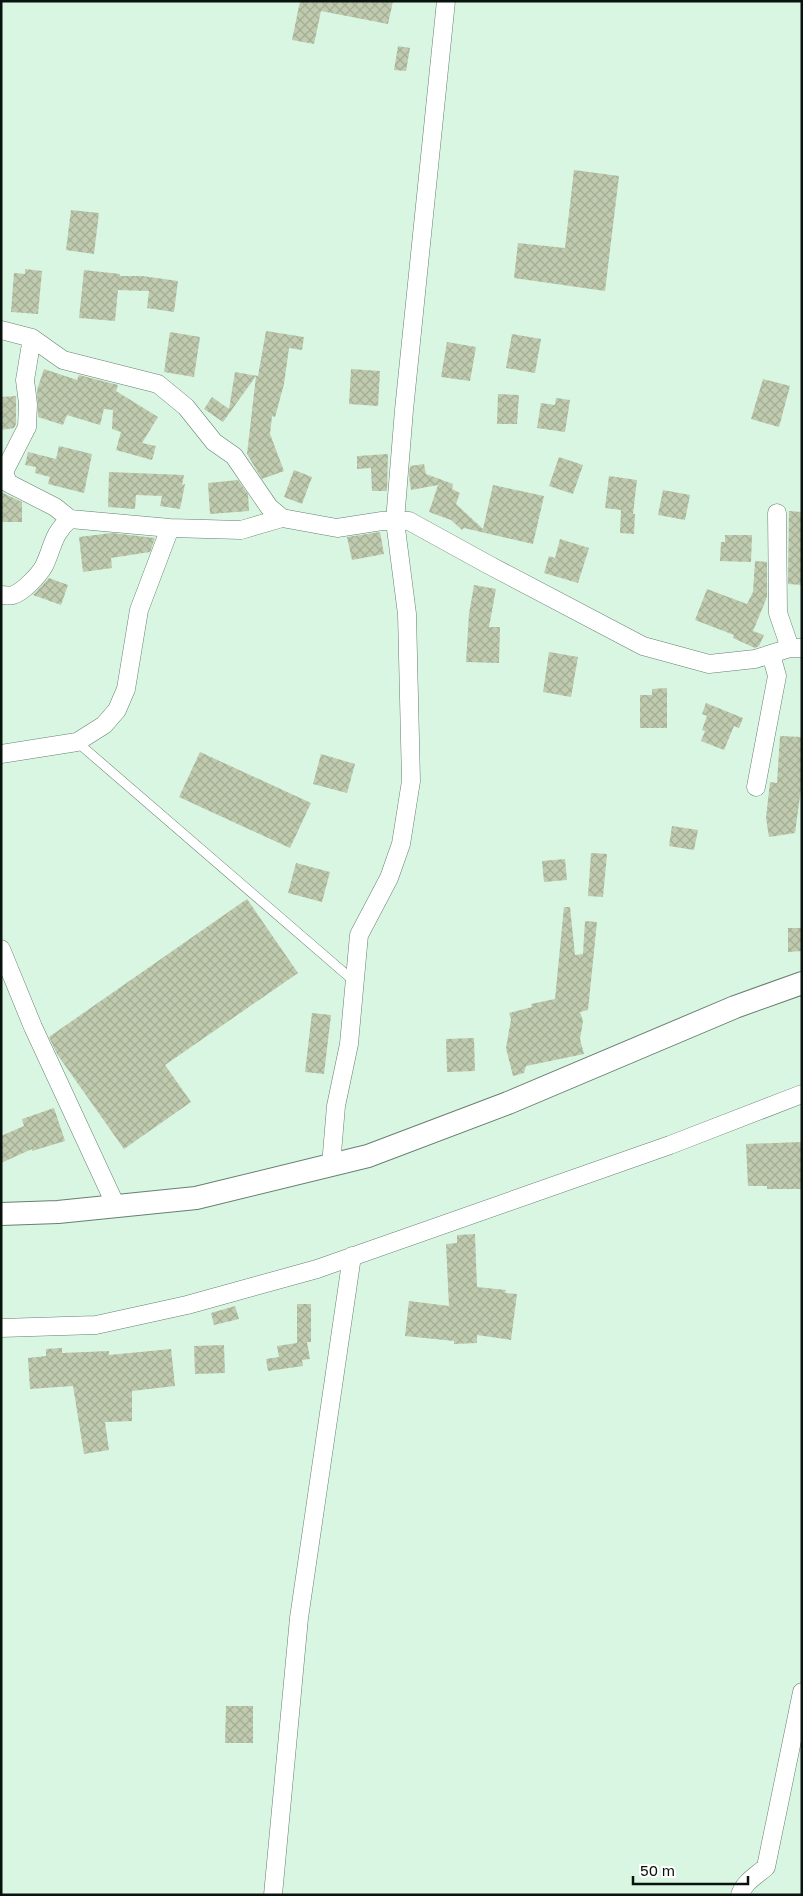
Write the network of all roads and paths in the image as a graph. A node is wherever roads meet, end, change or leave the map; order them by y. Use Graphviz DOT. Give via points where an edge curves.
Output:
graph roads {
  1 [pos="446,1"];
  2 [pos="1,330"];
  3 [pos="32,338"];
  4 [pos="3,471"];
  5 [pos="777,514"];
  6 [pos="282,518"];
  7 [pos="70,519"];
  8 [pos="395,521"];
  9 [pos="170,528"];
  10 [pos="1,595"];
  11 [pos="796,648"];
  12 [pos="771,654"];
  13 [pos="78,742"];
  14 [pos="1,754"];
  15 [pos="756,787"];
  16 [pos="1,949"];
  17 [pos="355,982"];
  18 [pos="802,983"];
  19 [pos="802,1094"];
  20 [pos="331,1165"];
  21 [pos="116,1206"];
  22 [pos="1,1214"];
  23 [pos="352,1256"];
  24 [pos="1,1328"];
  25 [pos="802,1692"];
  26 [pos="273,1895"];
  27 [pos="740,1895"];
  1 -- 8 [label="street"];
  2 -- 3 [label="street"];
  3 -- 4 [label="street" via="24,380 27,427"];
  3 -- 6 [label="street" via="63,360 158,384 186,406 214,442 234,456 269,507"];
  4 -- 7 [label="street" via="8,483 55,507"];
  5 -- 11 [label="street" via="778,614"];
  6 -- 8 [label="street" via="337,528"];
  6 -- 9 [label="street" via="241,530"];
  7 -- 9 [label="street"];
  7 -- 10 [label="street" via="55,536 44,566 33,580 12,596"];
  8 -- 12 [label="street" via="410,521 643,646 709,664"];
  8 -- 17 [label="street" via="407,614 411,780 401,844 390,878 359,935"];
  9 -- 13 [label="street" via="138,610 126,689 118,710 104,725"];
  11 -- 12 [label="street"];
  12 -- 15 [label="street" via="777,676"];
  13 -- 14 [label="street"];
  13 -- 17 [label="lane"];
  16 -- 21 [label="street" via="33,1027"];
  17 -- 20 [label="street" via="349,1044 336,1106"];
  18 -- 20 [label="street" via="736,1007 508,1103 368,1156"];
  19 -- 23 [label="street" via="670,1145"];
  20 -- 21 [label="street" via="196,1198"];
  21 -- 22 [label="street"];
  23 -- 24 [label="street" via="187,1305 96,1324"];
  23 -- 26 [label="street" via="299,1618"];
  25 -- 27 [label="street" via="766,1867 744,1884"];
}
